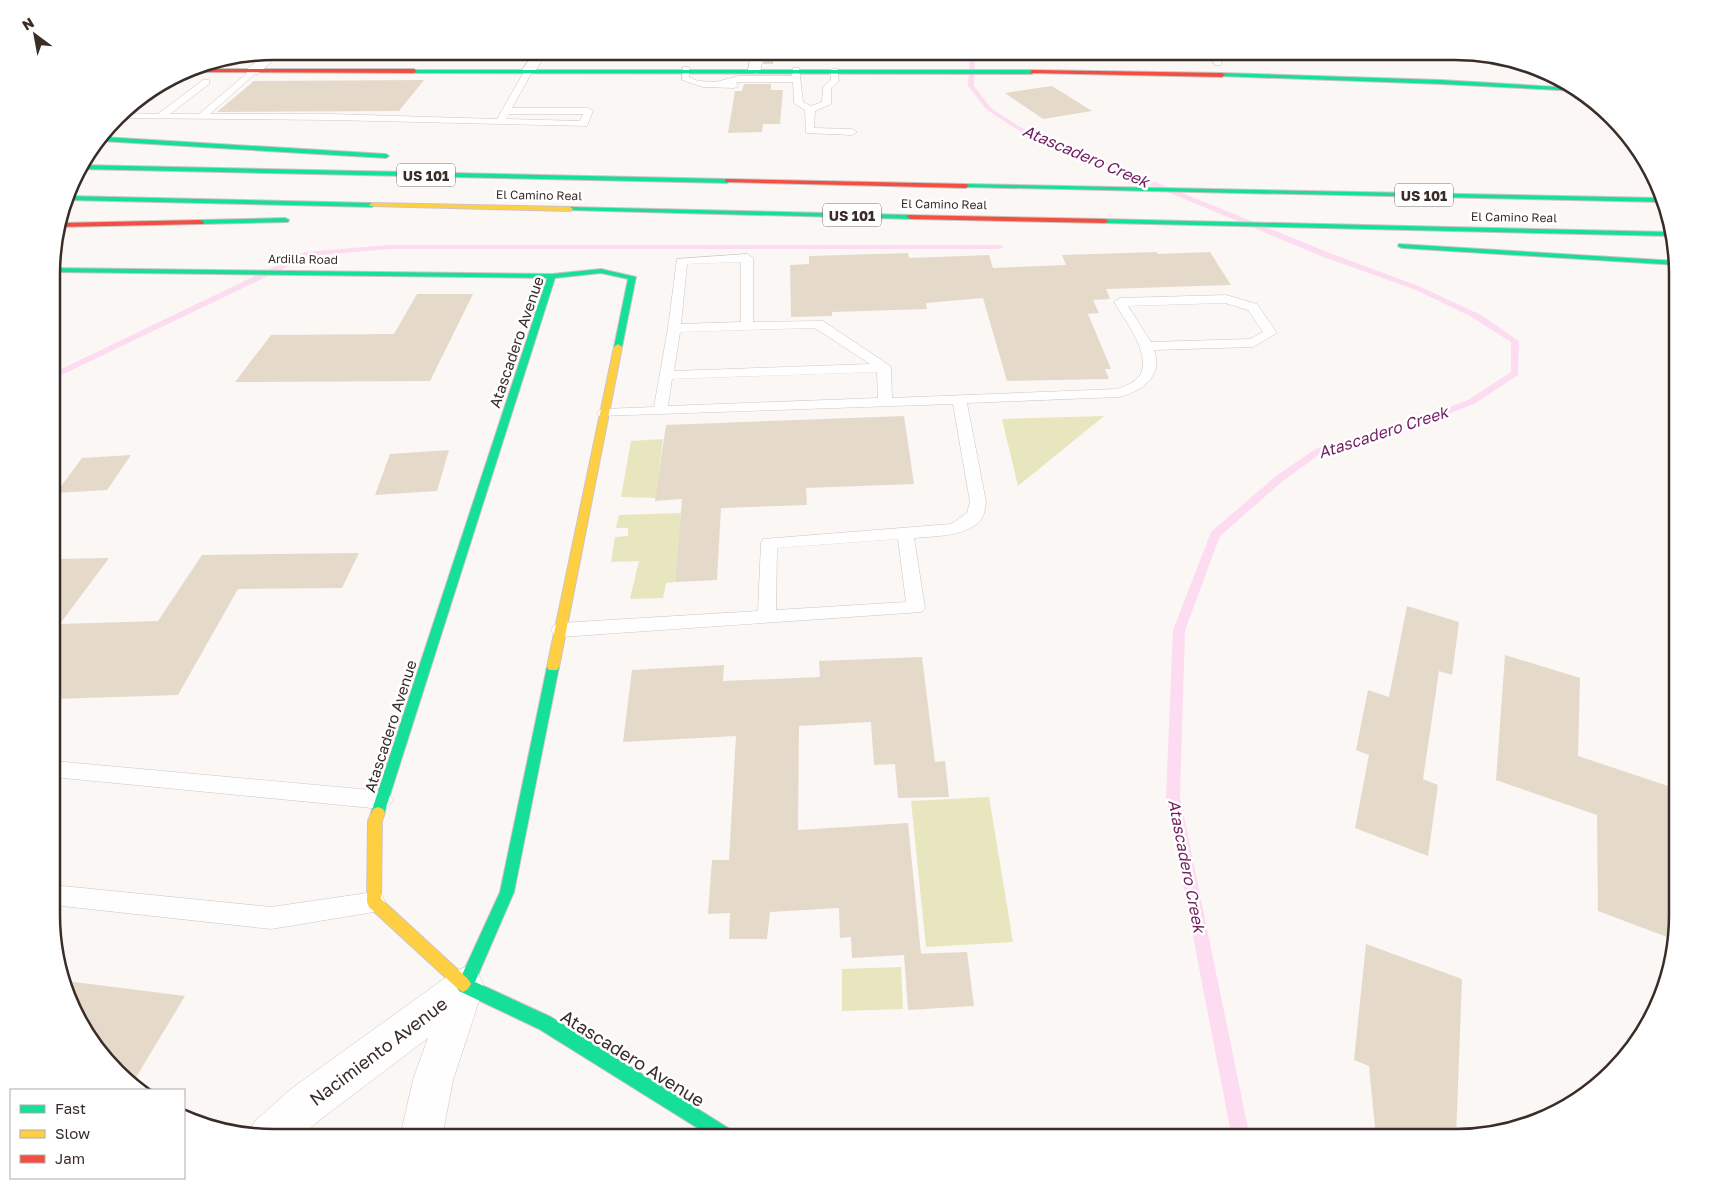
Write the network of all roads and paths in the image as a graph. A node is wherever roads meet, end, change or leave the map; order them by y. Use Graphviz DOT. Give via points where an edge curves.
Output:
graph roads {
  1 [pos="260,60"];
  2 [pos="265,60"];
  3 [pos="535,60"];
  4 [pos="759,60"];
  5 [pos="1220,60"];
  6 [pos="1202,62"];
  7 [pos="1223,63"];
  8 [pos="1366,68"];
  9 [pos="686,69"];
  10 [pos="529,70"];
  11 [pos="755,70"];
  12 [pos="834,70"];
  13 [pos="205,71"];
  14 [pos="253,71"];
  15 [pos="1524,75"];
  16 [pos="796,78"];
  17 [pos="206,82"];
  18 [pos="724,84"];
  19 [pos="771,84"];
  20 [pos="743,85"];
  21 [pos="1562,89"];
  22 [pos="810,109"];
  23 [pos="505,111"];
  24 [pos="130,116"];
  25 [pos="161,116"];
  26 [pos="201,117"];
  27 [pos="500,122"];
  28 [pos="852,132"];
  29 [pos="108,139"];
  30 [pos="395,157"];
  31 [pos="514,165"];
  32 [pos="89,167"];
  33 [pos="772,182"];
  34 [pos="74,198"];
  35 [pos="1656,200"];
  36 [pos="525,208"];
  37 [pos="360,217"];
  38 [pos="301,220"];
  39 [pos="1179,223"];
  40 [pos="66,224"];
  41 [pos="1665,234"];
  42 [pos="1252,236"];
  43 [pos="1387,245"];
  44 [pos="1669,263"];
  45 [pos="60,270"];
  46 [pos="552,276"];
  47 [pos="747,326"];
  48 [pos="674,328"];
  49 [pos="1146,346"];
  50 [pos="884,368"];
  51 [pos="666,375"];
  52 [pos="959,399"];
  53 [pos="885,402"];
  54 [pos="660,411"];
  55 [pos="604,413"];
  56 [pos="905,532"];
  57 [pos="767,617"];
  58 [pos="560,630"];
  59 [pos="60,770"];
  60 [pos="382,800"];
  61 [pos="60,896"];
  62 [pos="374,902"];
  63 [pos="465,986"];
  64 [pos="278,1129"];
  65 [pos="423,1129"];
  66 [pos="713,1129"];
  1 -- 2 [label="main road"];
  2 -- 14 [label="street"];
  3 -- 10 [label="street"];
  4 -- 11 [label="street"];
  5 -- 7 [label="lane"];
  6 -- 7 [label="main road"];
  8 -- 15 [label="main road"];
  9 -- 10 [label="main road"];
  9 -- 11 [label="main road"];
  9 -- 18 [label="lane" via="685,78 690,81"];
  10 -- 14 [label="main road"];
  10 -- 23 [label="lane"];
  11 -- 16 [label="main road"];
  12 -- 16 [label="main road"];
  12 -- 21 [label="main road" via="1294,76"];
  12 -- 22 [label="lane" via="835,81 827,87 826,104"];
  13 -- 14 [label="main road"];
  14 -- 26 [label="lane"];
  16 -- 18 [label="lane" via="738,79"];
  16 -- 19 [label="lane"];
  16 -- 22 [label="lane" via="799,103"];
  17 -- 25 [label="lane"];
  18 -- 20 [label="lane"];
  22 -- 28 [label="lane" via="809,131"];
  23 -- 27 [label="lane"];
  23 -- 27 [label="lane" via="588,111 584,124"];
  24 -- 25 [label="lane"];
  25 -- 26 [label="lane"];
  26 -- 27 [label="lane"];
  29 -- 30 [label="main road"];
  31 -- 33 [label="main road"];
  32 -- 33 [label="main road, El Camino Real / US 101"];
  33 -- 35 [label="main road, El Camino Real / US 101"];
  34 -- 36 [label="main road, El Camino Real / US 101"];
  36 -- 37 [label="main road"];
  36 -- 39 [label="main road, El Camino Real / US 101"];
  38 -- 40 [label="main road"];
  39 -- 41 [label="main road, El Camino Real / US 101"];
  39 -- 42 [label="main road"];
  43 -- 44 [label="main road"];
  45 -- 46 [label="main road, Ardilla Road"];
  46 -- 55 [label="main road, Atascadero Avenue" via="602,271 632,277"];
  46 -- 60 [label="main road, Atascadero Avenue"];
  47 -- 48 [label="lane"];
  47 -- 48 [label="lane" via="747,258 681,261"];
  47 -- 50 [label="lane" via="818,324"];
  48 -- 51 [label="lane"];
  49 -- 49 [label="lane" via="1253,343 1270,333 1252,307 1226,299 1120,302"];
  49 -- 52 [label="lane" via="1151,361 1146,377 1136,386 1119,393"];
  50 -- 51 [label="lane"];
  50 -- 53 [label="lane"];
  51 -- 54 [label="lane"];
  52 -- 53 [label="lane"];
  52 -- 56 [label="lane" via="978,502 975,516 955,529"];
  53 -- 54 [label="lane"];
  54 -- 55 [label="lane"];
  55 -- 58 [label="main road, Atascadero Avenue"];
  56 -- 57 [label="lane" via="768,543"];
  56 -- 57 [label="lane" via="916,608"];
  57 -- 58 [label="lane"];
  58 -- 63 [label="main road, Atascadero Avenue" via="507,892"];
  59 -- 60 [label="lane"];
  60 -- 62 [label="main road, Atascadero Avenue" via="375,821"];
  61 -- 62 [label="lane" via="271,918"];
  62 -- 63 [label="main road, Atascadero Avenue"];
  63 -- 64 [label="street, Nacimiento Avenue" via="306,1104"];
  63 -- 65 [label="street" via="433,1080"];
  63 -- 66 [label="main road, Atascadero Avenue" via="545,1023"];
}
